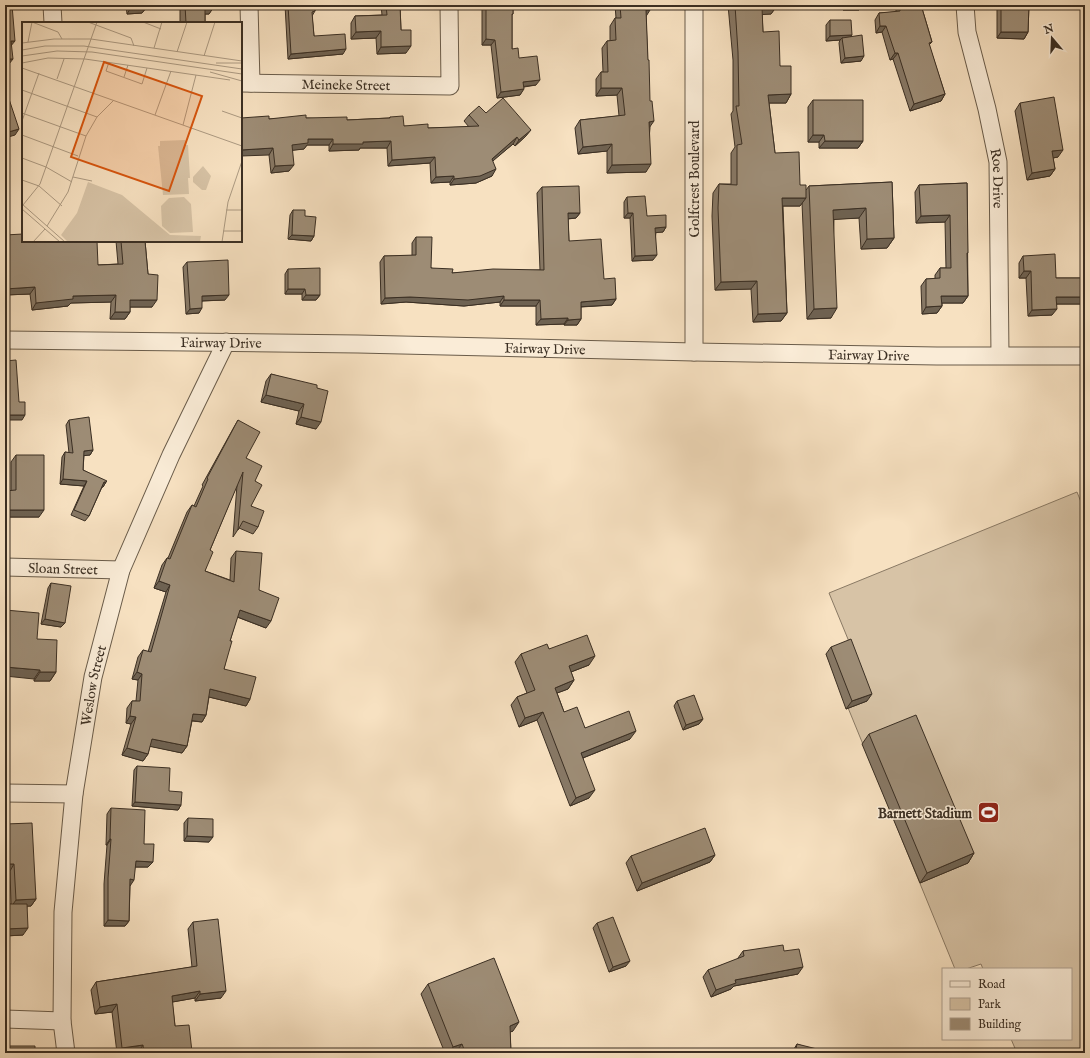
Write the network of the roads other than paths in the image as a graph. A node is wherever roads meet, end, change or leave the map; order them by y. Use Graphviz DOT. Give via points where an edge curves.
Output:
graph roads {
  1 [pos="52,5"];
  2 [pos="249,5"];
  3 [pos="449,5"];
  4 [pos="694,5"];
  5 [pos="965,5"];
  6 [pos="53,22"];
  7 [pos="246,83"];
  8 [pos="5,340"];
  9 [pos="226,342"];
  10 [pos="694,352"];
  11 [pos="1000,355"];
  12 [pos="1085,356"];
  13 [pos="5,567"];
  14 [pos="121,570"];
  15 [pos="5,793"];
  16 [pos="74,794"];
  17 [pos="5,1020"];
  18 [pos="62,1021"];
  19 [pos="66,1053"];
  1 -- 6 [label="street"];
  2 -- 7 [label="street"];
  3 -- 7 [label="street, Meineke Street" via="450,86"];
  4 -- 10 [label="street, Golfcrest Boulevard"];
  5 -- 11 [label="street, Roe Drive" via="967,32 998,162"];
  8 -- 9 [label="street, Fairway Drive"];
  9 -- 10 [label="street, Fairway Drive"];
  9 -- 14 [label="street, Weslow Street" via="171,455"];
  10 -- 11 [label="street, Fairway Drive"];
  11 -- 12 [label="street, Fairway Drive"];
  13 -- 14 [label="street, Sloan Street"];
  14 -- 16 [label="street, Weslow Street" via="93,677"];
  15 -- 16 [label="street"];
  16 -- 18 [label="street, Weslow Street" via="63,912"];
  17 -- 18 [label="street"];
  18 -- 19 [label="street, Weslow Street"];
}
